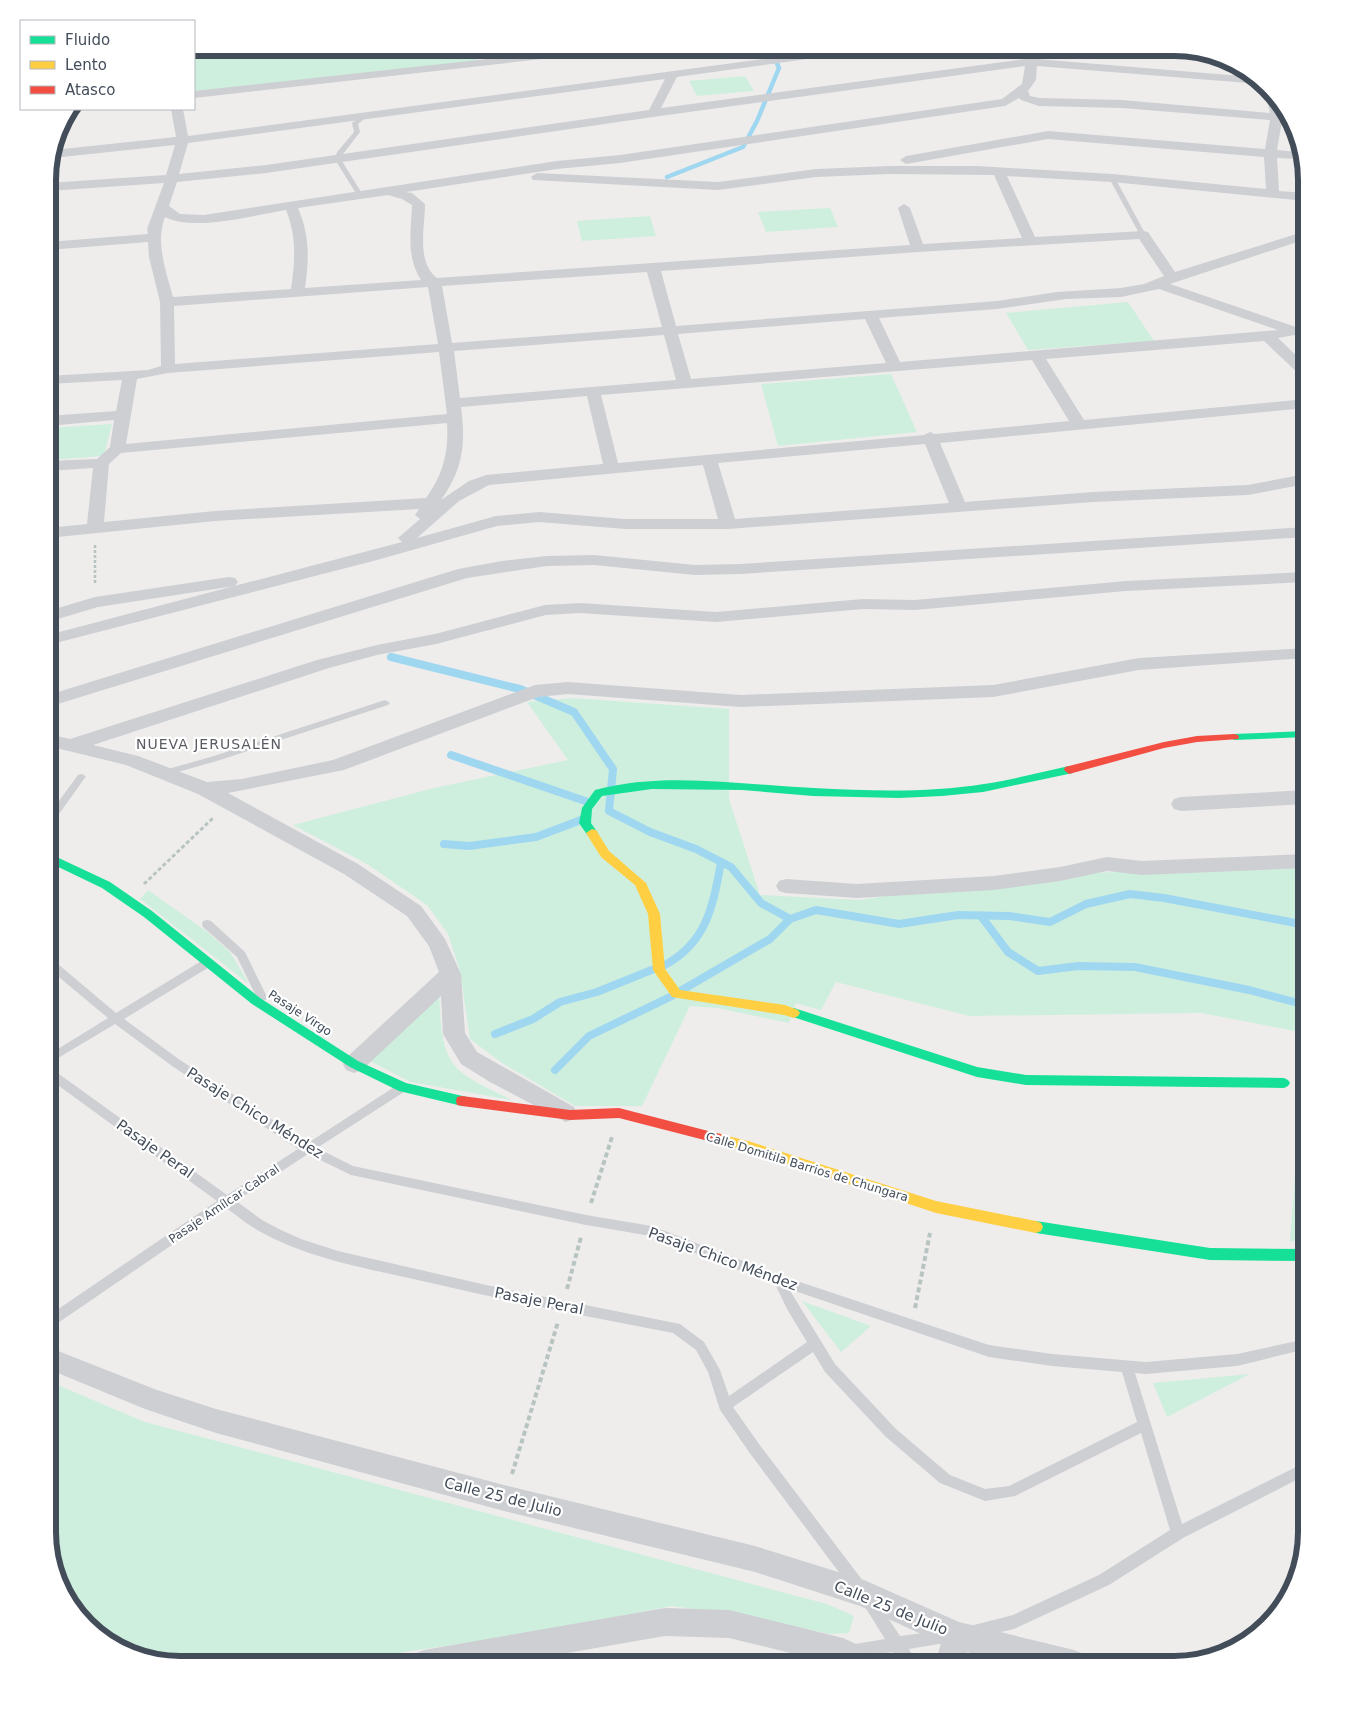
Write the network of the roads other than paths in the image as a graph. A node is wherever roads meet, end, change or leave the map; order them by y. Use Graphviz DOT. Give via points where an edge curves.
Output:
graph roads {
  1 [pos="545,56"];
  2 [pos="771,57"];
  3 [pos="807,57"];
  4 [pos="1031,57"];
  5 [pos="798,58"];
  6 [pos="1030,62"];
  7 [pos="672,74"];
  8 [pos="1246,80"];
  9 [pos="1023,92"];
  10 [pos="195,95"];
  11 [pos="177,110"];
  12 [pos="653,113"];
  13 [pos="366,115"];
  14 [pos="1280,117"];
  15 [pos="1281,119"];
  16 [pos="183,140"];
  17 [pos="59,153"];
  18 [pos="1270,153"];
  19 [pos="1295,156"];
  20 [pos="337,158"];
  21 [pos="999,171"];
  22 [pos="834,172"];
  23 [pos="492,175"];
  24 [pos="172,178"];
  25 [pos="1112,178"];
  26 [pos="57,186"];
  27 [pos="390,191"];
  28 [pos="1273,193"];
  29 [pos="360,195"];
  30 [pos="1298,195"];
  31 [pos="163,206"];
  32 [pos="291,206"];
  33 [pos="904,208"];
  34 [pos="204,219"];
  35 [pos="154,233"];
  36 [pos="1143,235"];
  37 [pos="1298,238"];
  38 [pos="1030,241"];
  39 [pos="57,245"];
  40 [pos="918,248"];
  41 [pos="653,268"];
  42 [pos="1166,281"];
  43 [pos="434,284"];
  44 [pos="297,294"];
  45 [pos="168,302"];
  46 [pos="870,314"];
  47 [pos="1298,329"];
  48 [pos="669,330"];
  49 [pos="1298,330"];
  50 [pos="1267,336"];
  51 [pos="447,349"];
  52 [pos="1036,355"];
  53 [pos="1298,365"];
  54 [pos="895,366"];
  55 [pos="168,369"];
  56 [pos="130,375"];
  57 [pos="57,379"];
  58 [pos="685,384"];
  59 [pos="593,392"];
  60 [pos="1298,405"];
  61 [pos="454,410"];
  62 [pos="123,415"];
  63 [pos="57,420"];
  64 [pos="1080,426"];
  65 [pos="930,438"];
  66 [pos="117,449"];
  67 [pos="709,459"];
  68 [pos="101,463"];
  69 [pos="57,466"];
  70 [pos="612,469"];
  71 [pos="1298,481"];
  72 [pos="1298,488"];
  73 [pos="1248,490"];
  74 [pos="431,503"];
  75 [pos="959,507"];
  76 [pos="728,524"];
  77 [pos="95,529"];
  78 [pos="57,532"];
  79 [pos="1298,533"];
  80 [pos="406,538"];
  81 [pos="371,556"];
  82 [pos="289,577"];
  83 [pos="1298,577"];
  84 [pos="95,602"];
  85 [pos="57,604"];
  86 [pos="57,614"];
  87 [pos="57,638"];
  88 [pos="1298,654"];
  89 [pos="57,698"];
  90 [pos="385,703"];
  91 [pos="1298,734"];
  92 [pos="57,742"];
  93 [pos="72,745"];
  94 [pos="164,773"];
  95 [pos="81,777"];
  96 [pos="205,788"];
  97 [pos="1298,797"];
  98 [pos="1181,804"];
  99 [pos="57,811"];
  100 [pos="56,861"];
  101 [pos="1298,861"];
  102 [pos="786,886"];
  103 [pos="207,924"];
  104 [pos="207,962"];
  105 [pos="56,969"];
  106 [pos="450,974"];
  107 [pos="268,1009"];
  108 [pos="116,1019"];
  109 [pos="56,1055"];
  110 [pos="354,1064"];
  111 [pos="56,1078"];
  112 [pos="1284,1083"];
  113 [pos="403,1087"];
  114 [pos="570,1115"];
  115 [pos="308,1149"];
  116 [pos="228,1200"];
  117 [pos="1298,1256"];
  118 [pos="779,1280"];
  119 [pos="56,1317"];
  120 [pos="815,1344"];
  121 [pos="1298,1346"];
  122 [pos="56,1361"];
  123 [pos="1127,1366"];
  124 [pos="725,1406"];
  125 [pos="1146,1424"];
  126 [pos="1298,1472"];
  127 [pos="1178,1533"];
  128 [pos="864,1594"];
  129 [pos="957,1636"];
  130 [pos="896,1644"];
  131 [pos="843,1652"];
  132 [pos="470,1656"];
  133 [pos="851,1656"];
  134 [pos="904,1656"];
  135 [pos="951,1656"];
  136 [pos="1041,1656"];
  1 -- 10 [label="street"];
  2 -- 5 [label="street"];
  3 -- 5 [label="street"];
  4 -- 6 [label="street"];
  5 -- 7 [label="street"];
  6 -- 8 [label="street"];
  6 -- 9 [label="street" via="1030,83"];
  6 -- 12 [label="street"];
  7 -- 12 [label="street"];
  7 -- 13 [label="street"];
  9 -- 14 [label="street" via="1025,98 1039,102 1122,104"];
  9 -- 23 [label="street" via="1005,102 981,106"];
  11 -- 16 [label="street"];
  12 -- 20 [label="street"];
  13 -- 16 [label="street"];
  13 -- 20 [label="lane" via="356,122 357,132"];
  15 -- 18 [label="street"];
  16 -- 17 [label="street"];
  16 -- 24 [label="street"];
  18 -- 19 [label="street"];
  18 -- 22 [label="street" via="1032,136"];
  18 -- 28 [label="street"];
  20 -- 24 [label="street"];
  20 -- 29 [label="lane"];
  21 -- 22 [label="street"];
  21 -- 25 [label="street"];
  21 -- 38 [label="street"];
  22 -- 23 [label="street" via="718,186"];
  23 -- 27 [label="street"];
  24 -- 26 [label="street"];
  24 -- 31 [label="street"];
  25 -- 28 [label="street"];
  25 -- 36 [label="lane"];
  27 -- 29 [label="street"];
  27 -- 43 [label="street" via="419,204 416,233 422,273"];
  28 -- 30 [label="street"];
  29 -- 32 [label="street"];
  31 -- 34 [label="street" via="175,217"];
  31 -- 35 [label="street"];
  32 -- 34 [label="street"];
  32 -- 44 [label="street" via="300,226 302,241"];
  33 -- 40 [label="street"];
  34 -- 35 [label="street"];
  35 -- 39 [label="street"];
  35 -- 45 [label="street" via="156,258"];
  36 -- 38 [label="street"];
  36 -- 42 [label="street"];
  37 -- 42 [label="street"];
  38 -- 40 [label="street"];
  40 -- 41 [label="street"];
  41 -- 43 [label="street"];
  41 -- 48 [label="street"];
  42 -- 46 [label="street" via="1129,291"];
  42 -- 47 [label="street"];
  43 -- 44 [label="street"];
  43 -- 51 [label="street"];
  44 -- 45 [label="street"];
  45 -- 55 [label="street"];
  46 -- 48 [label="street"];
  46 -- 54 [label="street"];
  48 -- 51 [label="street"];
  48 -- 58 [label="street"];
  49 -- 50 [label="street"];
  50 -- 52 [label="street"];
  50 -- 53 [label="street"];
  51 -- 55 [label="street"];
  51 -- 61 [label="street"];
  52 -- 54 [label="street"];
  52 -- 64 [label="street"];
  54 -- 58 [label="street"];
  55 -- 56 [label="street"];
  56 -- 57 [label="street"];
  56 -- 62 [label="street"];
  58 -- 59 [label="street"];
  59 -- 61 [label="street"];
  59 -- 70 [label="street"];
  60 -- 64 [label="street"];
  61 -- 66 [label="street"];
  61 -- 74 [label="street" via="452,467"];
  62 -- 63 [label="street"];
  62 -- 66 [label="street"];
  64 -- 65 [label="street"];
  65 -- 67 [label="street"];
  65 -- 75 [label="street"];
  66 -- 68 [label="street"];
  67 -- 70 [label="street"];
  67 -- 76 [label="street"];
  68 -- 69 [label="street"];
  68 -- 77 [label="street"];
  70 -- 80 [label="street" via="475,483"];
  71 -- 73 [label="street"];
  72 -- 73 [label="street"];
  73 -- 75 [label="street"];
  74 -- 77 [label="street" via="215,516"];
  74 -- 80 [label="street"];
  75 -- 76 [label="street"];
  76 -- 81 [label="street" via="626,524 517,518"];
  77 -- 78 [label="street"];
  79 -- 89 [label="street" via="741,569 695,570 594,560 502,566 464,574"];
  80 -- 81 [label="street"];
  81 -- 82 [label="street"];
  82 -- 84 [label="street" via="213,583"];
  82 -- 87 [label="street"];
  83 -- 93 [label="street" via="1126,586 915,605 863,604 716,617 580,608 545,610 323,664"];
  84 -- 85 [label="street"];
  84 -- 86 [label="street"];
  88 -- 96 [label="street" via="1139,664 984,692 741,701 568,688 535,691 337,766 242,785"];
  90 -- 94 [label="lane"];
  91 -- 112 [label="street" via="1197,739 1025,780 942,792 813,792 742,786 652,785 599,793 587,808 585,823 605,854 640,883 654,914 659,970 676,994 785,1010 977,1072 1026,1080"];
  92 -- 93 [label="street"];
  93 -- 94 [label="street" via="131,760"];
  94 -- 96 [label="street"];
  95 -- 99 [label="lane"];
  96 -- 106 [label="street" via="350,869 414,911 438,944"];
  97 -- 98 [label="street"];
  100 -- 104 [label="street, Pasaje Virgo" via="106,885"];
  101 -- 102 [label="street" via="1142,868 1107,864 994,883 857,891"];
  103 -- 107 [label="lane" via="241,955"];
  104 -- 107 [label="street, Pasaje Virgo"];
  104 -- 108 [label="lane"];
  105 -- 108 [label="lane, Pasaje Chico Méndez"];
  106 -- 110 [label="street"];
  106 -- 114 [label="street" via="454,1034 469,1058"];
  107 -- 110 [label="street, Pasaje Virgo"];
  108 -- 109 [label="lane"];
  108 -- 115 [label="lane, Pasaje Chico Méndez" via="176,1063"];
  110 -- 113 [label="street, Pasaje Virgo"];
  111 -- 116 [label="lane, Pasaje Peral"];
  113 -- 114 [label="street, Pasaje Virgo" via="445,1098"];
  113 -- 115 [label="lane, Pasaje Amílcar Cabral"];
  114 -- 117 [label="street, Calle Domitila Barrios de Chungara" via="619,1113 748,1146 936,1208 1049,1230 1210,1254"];
  115 -- 116 [label="lane, Pasaje Amílcar Cabral"];
  115 -- 118 [label="lane, Pasaje Chico Méndez" via="351,1170 652,1231"];
  116 -- 119 [label="lane, Pasaje Amílcar Cabral"];
  116 -- 124 [label="lane, Pasaje Peral" via="258,1224 283,1238 342,1258 676,1328 700,1346 714,1370"];
  118 -- 120 [label="lane"];
  118 -- 123 [label="lane, Pasaje Chico Méndez" via="990,1351"];
  120 -- 124 [label="lane"];
  120 -- 125 [label="lane" via="830,1368 891,1433 945,1479 985,1495 1010,1492"];
  121 -- 123 [label="lane, Pasaje Chico Méndez" via="1237,1360 1146,1368"];
  122 -- 128 [label="street, Calle 25 de Julio" via="145,1398 216,1421 504,1498 755,1559"];
  123 -- 125 [label="lane"];
  124 -- 128 [label="lane, Pasaje Peral"];
  125 -- 127 [label="lane"];
  126 -- 127 [label="lane"];
  127 -- 129 [label="lane" via="1104,1580 1014,1622"];
  128 -- 129 [label="street, Calle 25 de Julio"];
  128 -- 130 [label="lane, Pasaje Peral"];
  129 -- 130 [label="lane"];
  129 -- 135 [label="street, Calle 25 de Julio"];
  129 -- 136 [label="street, Calle 25 de Julio"];
  130 -- 131 [label="lane"];
  130 -- 134 [label="lane, Pasaje Peral"];
  131 -- 132 [label="street" via="729,1624 665,1622"];
  131 -- 133 [label="street"];
}
